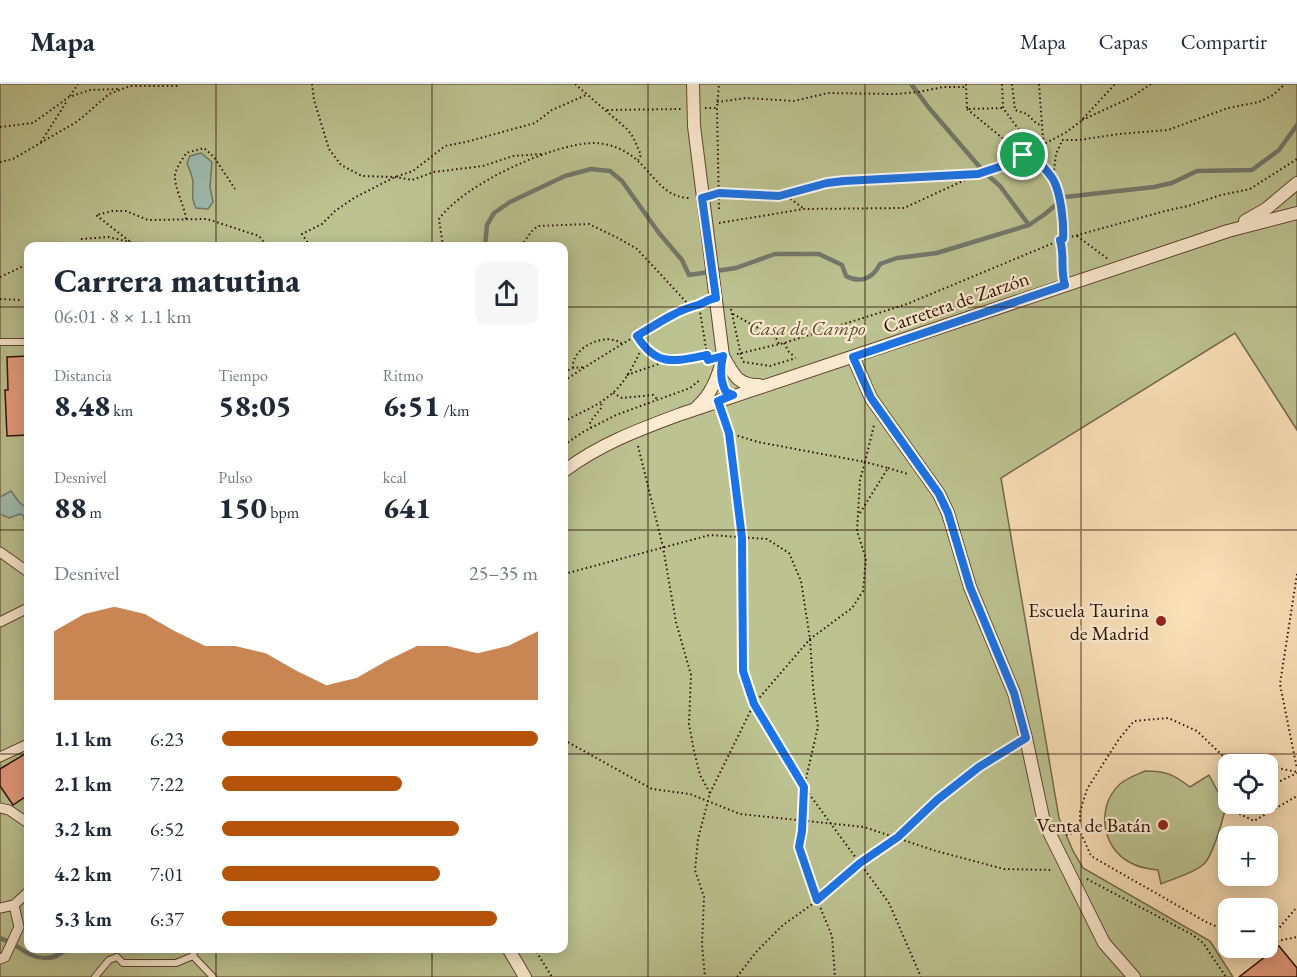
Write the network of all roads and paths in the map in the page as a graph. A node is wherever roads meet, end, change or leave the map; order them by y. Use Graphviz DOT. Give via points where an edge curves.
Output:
graph roads {
  1 [pos="78,84"];
  2 [pos="312,84"];
  3 [pos="575,84"];
  4 [pos="693,84"];
  5 [pos="719,84"];
  6 [pos="1002,84"];
  7 [pos="1012,84"];
  8 [pos="1039,84"];
  9 [pos="1115,84"];
  10 [pos="1150,84"];
  11 [pos="1285,84"];
  12 [pos="966,85"];
  13 [pos="180,86"];
  14 [pos="121,89"];
  15 [pos="586,95"];
  16 [pos="69,98"];
  17 [pos="717,102"];
  18 [pos="717,108"];
  19 [pos="1003,108"];
  20 [pos="693,109"];
  21 [pos="967,109"];
  22 [pos="606,110"];
  23 [pos="1080,122"];
  24 [pos="1043,125"];
  25 [pos="0,127"];
  26 [pos="1060,136"];
  27 [pos="1062,141"];
  28 [pos="1045,143"];
  29 [pos="40,144"];
  30 [pos="1033,149"];
  31 [pos="1029,151"];
  32 [pos="548,153"];
  33 [pos="1023,155"];
  34 [pos="1297,159"];
  35 [pos="638,160"];
  36 [pos="0,162"];
  37 [pos="978,174"];
  38 [pos="395,177"];
  39 [pos="1053,178"];
  40 [pos="1297,183"];
  41 [pos="235,189"];
  42 [pos="719,193"];
  43 [pos="779,196"];
  44 [pos="702,198"];
  45 [pos="804,209"];
  46 [pos="719,213"];
  47 [pos="1297,213"];
  48 [pos="186,219"];
  49 [pos="719,227"];
  50 [pos="1228,231"];
  51 [pos="1077,236"];
  52 [pos="81,239"];
  53 [pos="1062,240"];
  54 [pos="126,242"];
  55 [pos="130,242"];
  56 [pos="264,242"];
  57 [pos="307,242"];
  58 [pos="443,242"];
  59 [pos="524,242"];
  60 [pos="24,266"];
  61 [pos="1113,270"];
  62 [pos="0,277"];
  63 [pos="1065,285"];
  64 [pos="716,298"];
  65 [pos="0,299"];
  66 [pos="20,300"];
  67 [pos="730,302"];
  68 [pos="702,304"];
  69 [pos="690,306"];
  70 [pos="733,314"];
  71 [pos="637,336"];
  72 [pos="0,342"];
  73 [pos="24,342"];
  74 [pos="784,343"];
  75 [pos="622,344"];
  76 [pos="780,344"];
  77 [pos="643,345"];
  78 [pos="740,353"];
  79 [pos="707,355"];
  80 [pos="853,357"];
  81 [pos="796,358"];
  82 [pos="708,360"];
  83 [pos="668,361"];
  84 [pos="722,362"];
  85 [pos="584,367"];
  86 [pos="707,367"];
  87 [pos="573,368"];
  88 [pos="568,370"];
  89 [pos="806,372"];
  90 [pos="627,375"];
  91 [pos="568,378"];
  92 [pos="702,378"];
  93 [pos="766,385"];
  94 [pos="613,393"];
  95 [pos="733,395"];
  96 [pos="657,400"];
  97 [pos="718,401"];
  98 [pos="601,402"];
  99 [pos="878,408"];
  100 [pos="694,409"];
  101 [pos="568,420"];
  102 [pos="591,428"];
  103 [pos="635,431"];
  104 [pos="729,433"];
  105 [pos="568,442"];
  106 [pos="865,462"];
  107 [pos="568,468"];
  108 [pos="888,468"];
  109 [pos="925,476"];
  110 [pos="859,515"];
  111 [pos="742,538"];
  112 [pos="663,547"];
  113 [pos="0,552"];
  114 [pos="24,569"];
  115 [pos="568,573"];
  116 [pos="1297,574"];
  117 [pos="24,610"];
  118 [pos="0,622"];
  119 [pos="810,639"];
  120 [pos="754,704"];
  121 [pos="1026,738"];
  122 [pos="568,742"];
  123 [pos="24,746"];
  124 [pos="1221,754"];
  125 [pos="0,757"];
  126 [pos="1278,768"];
  127 [pos="1297,771"];
  128 [pos="1278,781"];
  129 [pos="804,787"];
  130 [pos="710,793"];
  131 [pos="1297,796"];
  132 [pos="706,800"];
  133 [pos="1278,807"];
  134 [pos="0,808"];
  135 [pos="1240,814"];
  136 [pos="1266,814"];
  137 [pos="24,820"];
  138 [pos="802,821"];
  139 [pos="832,824"];
  140 [pos="897,838"];
  141 [pos="860,863"];
  142 [pos="1068,871"];
  143 [pos="24,896"];
  144 [pos="817,900"];
  145 [pos="14,905"];
  146 [pos="0,908"];
  147 [pos="1297,908"];
  148 [pos="1218,927"];
  149 [pos="1278,930"];
  150 [pos="1297,937"];
  151 [pos="1278,940"];
  152 [pos="117,953"];
  153 [pos="194,953"];
  154 [pos="508,953"];
  155 [pos="509,953"];
  156 [pos="537,953"];
  157 [pos="193,956"];
  158 [pos="117,957"];
  159 [pos="0,959"];
  160 [pos="95,977"];
  161 [pos="213,977"];
  162 [pos="516,977"];
  163 [pos="525,977"];
  164 [pos="552,977"];
  165 [pos="705,977"];
  166 [pos="737,977"];
  167 [pos="835,977"];
  168 [pos="921,977"];
  169 [pos="1134,977"];
  170 [pos="1226,977"];
  1 -- 16 [label="path"];
  2 -- 38 [label="path" via="329,149 341,165 362,176"];
  3 -- 15 [label="path"];
  4 -- 20 [label="street"];
  5 -- 17 [label="path"];
  6 -- 19 [label="path"];
  7 -- 24 [label="path" via="1015,110"];
  8 -- 24 [label="path"];
  9 -- 23 [label="path"];
  10 -- 23 [label="path"];
  11 -- 27 [label="path" via="1259,102 1227,108 1168,130"];
  12 -- 17 [label="path" via="918,93 837,92 794,101 746,98"];
  12 -- 21 [label="path"];
  13 -- 14 [label="path"];
  14 -- 16 [label="path" via="90,90"];
  14 -- 29 [label="path"];
  15 -- 22 [label="path"];
  15 -- 38 [label="path" via="552,110 535,123 445,146 413,171"];
  16 -- 25 [label="path" via="33,123"];
  16 -- 29 [label="path"];
  17 -- 18 [label="path"];
  18 -- 20 [label="path"];
  18 -- 42 [label="path"];
  19 -- 21 [label="path"];
  19 -- 30 [label="path"];
  20 -- 22 [label="path"];
  20 -- 44 [label="street"];
  21 -- 33 [label="path"];
  22 -- 35 [label="path" via="633,137 641,155"];
  23 -- 26 [label="path"];
  24 -- 28 [label="path"];
  26 -- 27 [label="path"];
  26 -- 28 [label="path"];
  27 -- 39 [label="path"];
  28 -- 30 [label="path"];
  29 -- 36 [label="path"];
  30 -- 31 [label="path"];
  31 -- 33 [label="path"];
  31 -- 39 [label="path"];
  32 -- 35 [label="path" via="593,143 607,144"];
  32 -- 38 [label="path" via="513,156 412,180"];
  32 -- 58 [label="path" via="477,185 448,208 440,219"];
  33 -- 37 [label="path"];
  34 -- 51 [label="path" via="1250,189"];
  35 -- 44 [label="path" via="669,194"];
  37 -- 43 [label="path" via="827,183"];
  37 -- 45 [label="path" via="904,208"];
  38 -- 57 [label="path" via="354,198 322,224 302,234"];
  39 -- 53 [label="path" via="1064,223"];
  40 -- 50 [label="street" via="1266,209"];
  41 -- 48 [label="path" via="204,148 186,153 175,172"];
  42 -- 43 [label="path"];
  42 -- 44 [label="path"];
  42 -- 46 [label="path"];
  43 -- 45 [label="path" via="788,197"];
  44 -- 64 [label="street"];
  45 -- 49 [label="path" via="719,223"];
  47 -- 50 [label="street, Carretera de Zarzón"];
  48 -- 55 [label="path" via="147,220 126,211 96,215"];
  48 -- 56 [label="path" via="207,219 259,236"];
  50 -- 61 [label="street, Carretera de Zarzón"];
  51 -- 53 [label="path"];
  51 -- 61 [label="path" via="1106,257"];
  52 -- 54 [label="path" via="108,237"];
  53 -- 63 [label="path"];
  53 -- 74 [label="path" via="907,304"];
  59 -- 69 [label="path" via="538,226 589,224 637,249"];
  60 -- 62 [label="path"];
  61 -- 63 [label="street, Carretera de Zarzón"];
  63 -- 80 [label="street, Carretera de Zarzón"];
  64 -- 68 [label="path"];
  64 -- 84 [label="street"];
  65 -- 66 [label="path"];
  67 -- 70 [label="path"];
  68 -- 69 [label="path"];
  68 -- 79 [label="path"];
  69 -- 71 [label="path"];
  70 -- 76 [label="path"];
  70 -- 78 [label="path"];
  71 -- 75 [label="path"];
  71 -- 77 [label="path"];
  72 -- 73 [label="lane"];
  74 -- 76 [label="path"];
  74 -- 81 [label="path"];
  75 -- 85 [label="path"];
  75 -- 87 [label="path" via="601,340 589,344 575,358"];
  76 -- 78 [label="path"];
  77 -- 83 [label="path" via="656,357"];
  77 -- 90 [label="path"];
  78 -- 81 [label="path" via="744,362 759,365"];
  78 -- 84 [label="path"];
  79 -- 82 [label="path"];
  79 -- 83 [label="path"];
  80 -- 89 [label="street, Carretera de Zarzón"];
  80 -- 99 [label="street"];
  81 -- 89 [label="path"];
  82 -- 84 [label="path"];
  82 -- 86 [label="path"];
  83 -- 90 [label="path"];
  84 -- 93 [label="street" via="744,384"];
  84 -- 95 [label="street" via="724,390"];
  84 -- 100 [label="street" via="709,394"];
  85 -- 87 [label="path"];
  85 -- 91 [label="path"];
  87 -- 88 [label="path"];
  89 -- 93 [label="street, Carretera de Zarzón"];
  90 -- 94 [label="path"];
  92 -- 96 [label="path" via="690,388"];
  93 -- 95 [label="street, Carretera de Zarzón"];
  94 -- 96 [label="path" via="622,398 654,395"];
  94 -- 98 [label="path"];
  95 -- 97 [label="street, Carretera de Zarzón"];
  96 -- 102 [label="path"];
  97 -- 100 [label="street, Carretera de Zarzón"];
  97 -- 104 [label="path"];
  98 -- 101 [label="path"];
  98 -- 102 [label="path" via="603,406 590,422"];
  99 -- 106 [label="path"];
  99 -- 109 [label="street"];
  100 -- 103 [label="street, Carretera de Zarzón"];
  102 -- 105 [label="path"];
  103 -- 107 [label="street, Carretera de Zarzón" via="588,453"];
  103 -- 112 [label="path"];
  104 -- 106 [label="path"];
  104 -- 111 [label="path"];
  106 -- 108 [label="path"];
  106 -- 110 [label="path"];
  108 -- 109 [label="path"];
  108 -- 110 [label="path"];
  109 -- 121 [label="street" via="948,513 970,587 1014,693"];
  110 -- 119 [label="path" via="857,531 866,559 863,591 852,608"];
  111 -- 112 [label="path" via="710,536"];
  111 -- 119 [label="path" via="767,539 789,553 801,581"];
  111 -- 120 [label="path" via="743,671"];
  112 -- 115 [label="path"];
  112 -- 130 [label="path" via="676,622 691,675 689,724 700,775"];
  113 -- 114 [label="street"];
  116 -- 127 [label="path" via="1280,684"];
  117 -- 118 [label="street"];
  119 -- 120 [label="path"];
  119 -- 129 [label="path" via="818,727"];
  120 -- 129 [label="path"];
  120 -- 130 [label="path"];
  121 -- 140 [label="path" via="979,767"];
  121 -- 142 [label="street" via="1044,822"];
  122 -- 132 [label="path" via="652,789"];
  123 -- 125 [label="street"];
  124 -- 148 [label="path" via="1197,731 1168,718 1134,721 1087,789 1080,812 1080,831 1091,856"];
  126 -- 127 [label="path"];
  127 -- 128 [label="path"];
  129 -- 138 [label="path"];
  129 -- 139 [label="path"];
  130 -- 132 [label="path"];
  131 -- 133 [label="path"];
  132 -- 138 [label="path" via="740,814"];
  132 -- 165 [label="path" via="695,870 704,897"];
  134 -- 137 [label="street"];
  135 -- 136 [label="path" via="1254,821"];
  138 -- 139 [label="path"];
  138 -- 144 [label="path" via="799,847"];
  139 -- 140 [label="path" via="864,827"];
  139 -- 141 [label="path"];
  140 -- 141 [label="path"];
  140 -- 142 [label="path" via="1004,869"];
  141 -- 144 [label="path"];
  141 -- 168 [label="path" via="889,903"];
  142 -- 169 [label="street" via="1104,944"];
  142 -- 170 [label="path" via="1193,935"];
  143 -- 145 [label="street"];
  144 -- 166 [label="path" via="783,924"];
  144 -- 167 [label="path" via="832,936"];
  145 -- 146 [label="street"];
  145 -- 159 [label="street" via="19,927 5,957"];
  147 -- 149 [label="path"];
  150 -- 151 [label="path"];
  152 -- 158 [label="lane"];
  153 -- 157 [label="lane"];
  154 -- 162 [label="street"];
  155 -- 163 [label="street"];
  156 -- 164 [label="path"];
  157 -- 158 [label="lane" via="176,963 123,963"];
  157 -- 161 [label="lane"];
  158 -- 160 [label="lane" via="109,960"];
}
